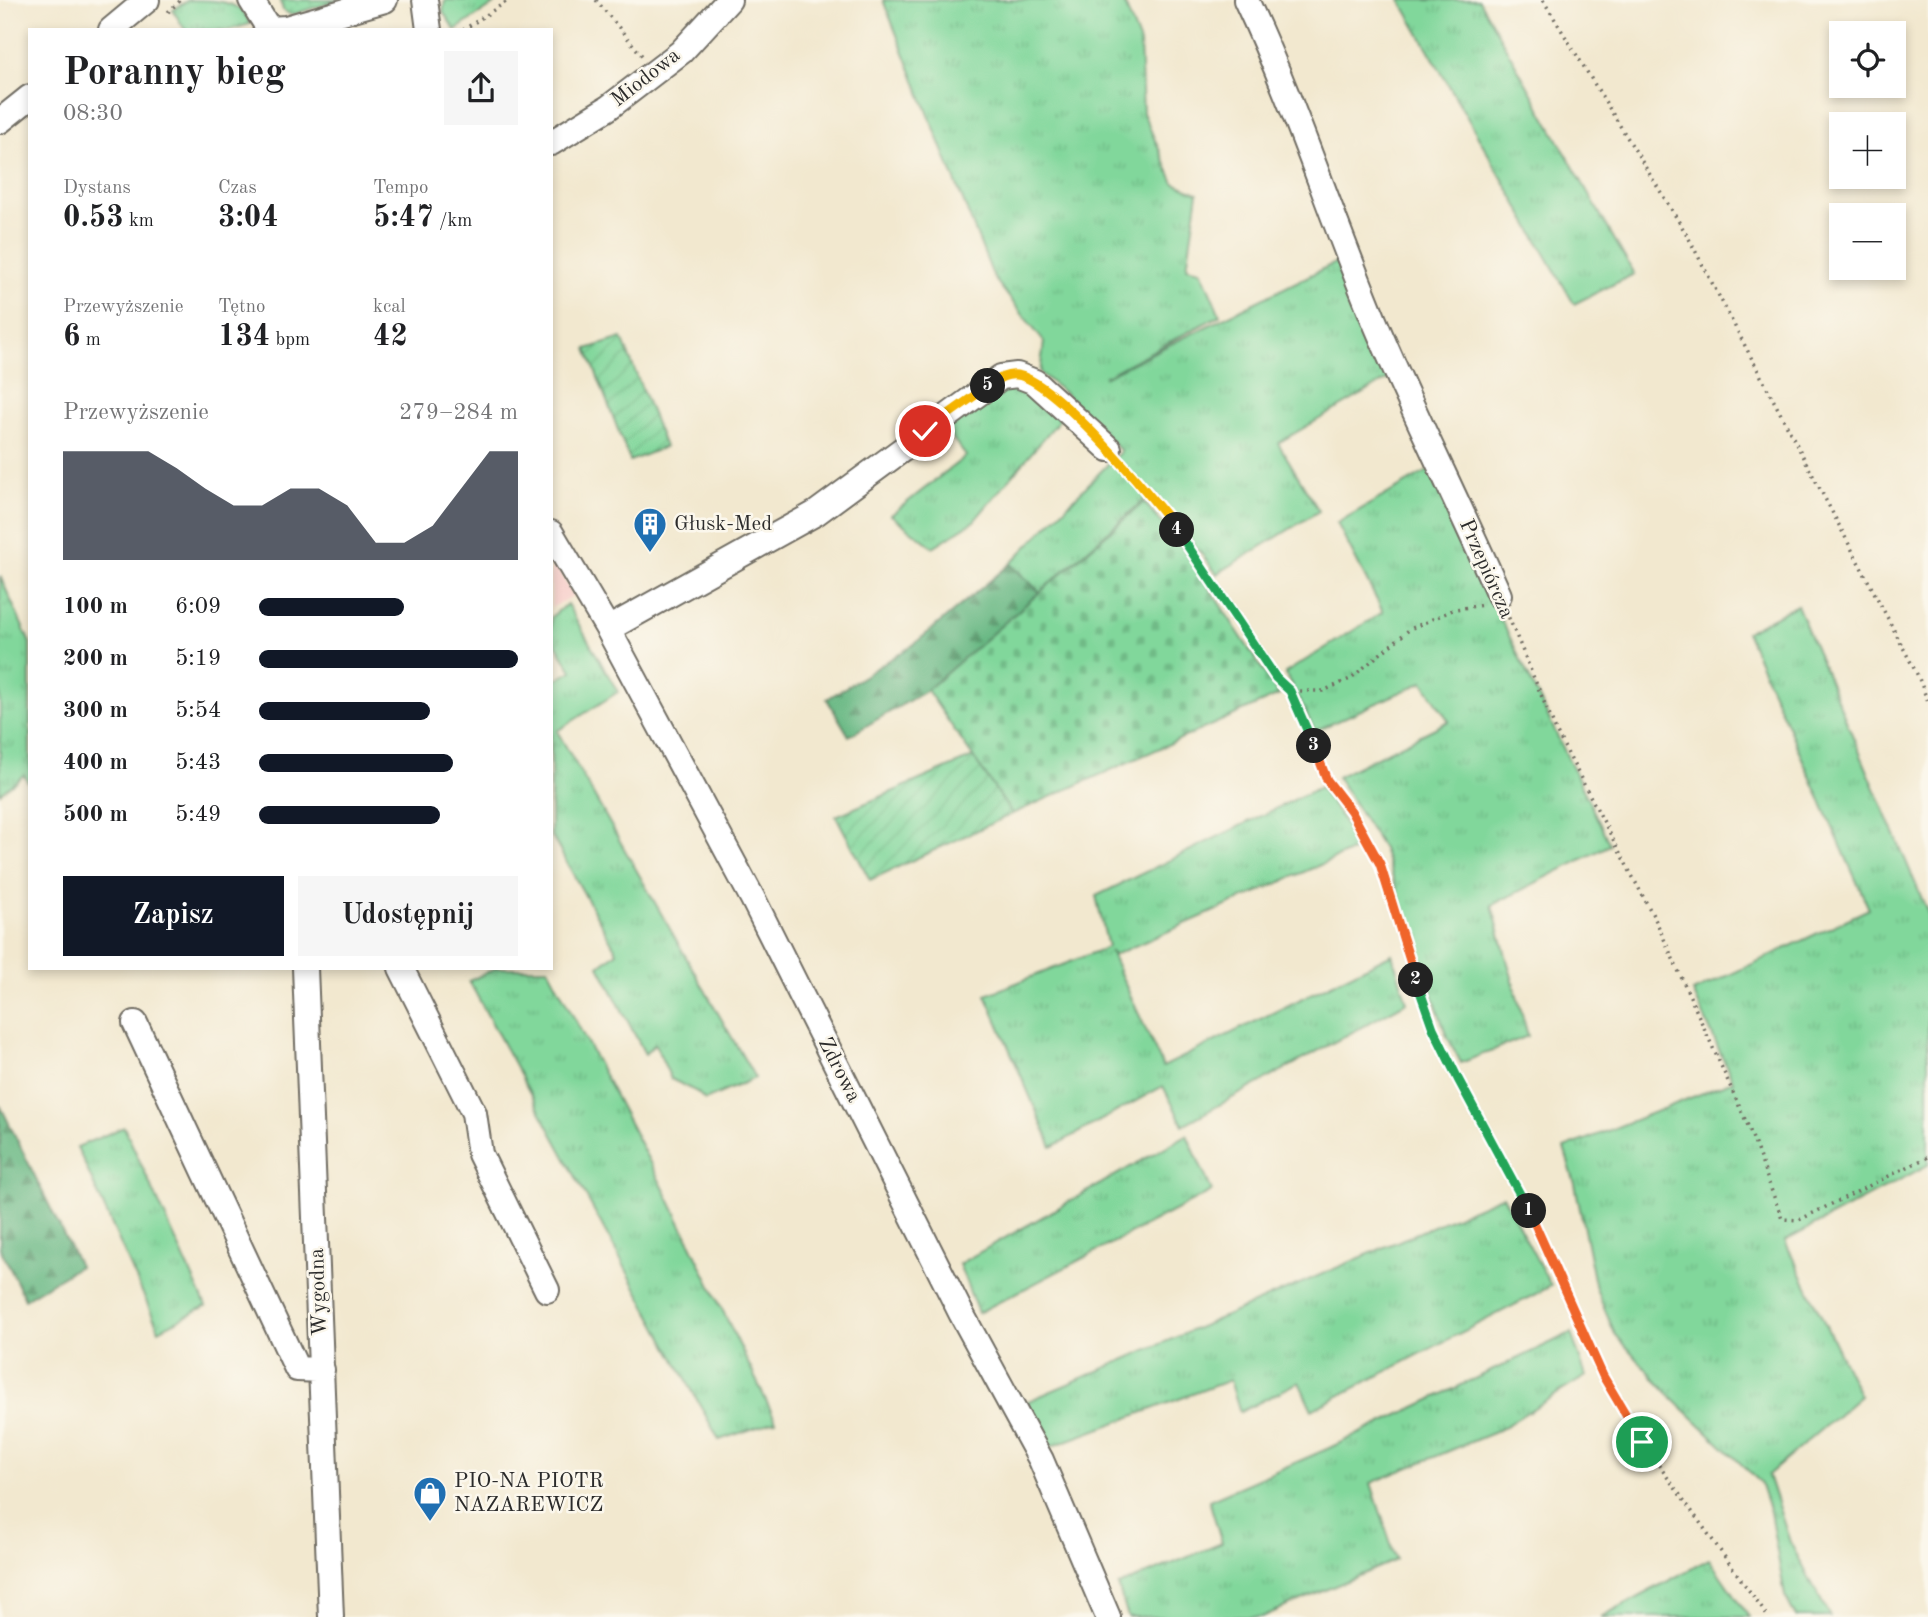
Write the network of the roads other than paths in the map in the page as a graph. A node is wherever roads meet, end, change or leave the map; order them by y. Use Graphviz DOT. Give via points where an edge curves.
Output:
graph roads {
  1 [pos="251,0"];
  2 [pos="261,0"];
  3 [pos="385,0"];
  4 [pos="425,0"];
  5 [pos="729,0"];
  6 [pos="1246,0"];
  7 [pos="158,6"];
  8 [pos="115,28"];
  9 [pos="268,28"];
  10 [pos="269,28"];
  11 [pos="286,28"];
  12 [pos="429,28"];
  13 [pos="28,99"];
  14 [pos="0,121"];
  15 [pos="553,142"];
  16 [pos="1109,449"];
  17 [pos="553,536"];
  18 [pos="1499,595"];
  19 [pos="608,628"];
  20 [pos="305,970"];
  21 [pos="402,970"];
  22 [pos="135,1023"];
  23 [pos="547,1290"];
  24 [pos="322,1370"];
  25 [pos="331,1617"];
  26 [pos="1108,1617"];
  1 -- 9 [label="street"];
  2 -- 10 [label="street"];
  3 -- 11 [label="street"];
  4 -- 12 [label="street"];
  5 -- 15 [label="street, Miodowa" via="681,52 608,108"];
  6 -- 18 [label="street, Przepiórcza" via="1410,407"];
  7 -- 8 [label="street"];
  13 -- 14 [label="street"];
  16 -- 19 [label="street" via="1035,382 1017,375 1001,377 816,513"];
  17 -- 19 [label="street, Zdrowa"];
  19 -- 26 [label="street, Zdrowa" via="753,899 961,1313 1041,1460"];
  20 -- 24 [label="street, Wygodna"];
  21 -- 23 [label="street" via="474,1113 480,1154"];
  22 -- 24 [label="street" via="297,1369"];
  24 -- 25 [label="street, Wygodna"];
}
